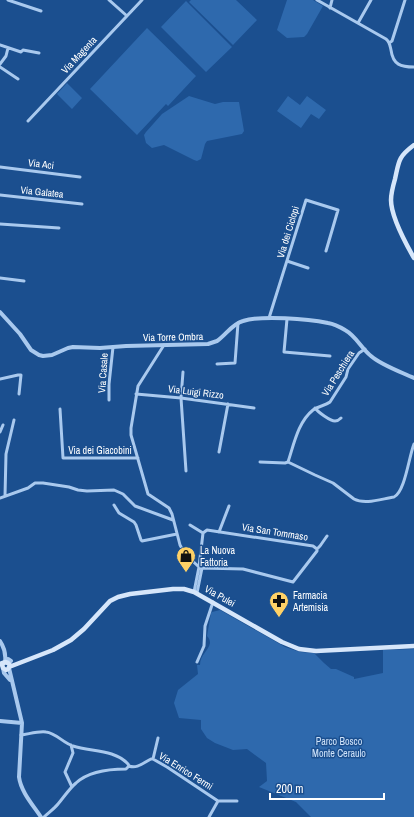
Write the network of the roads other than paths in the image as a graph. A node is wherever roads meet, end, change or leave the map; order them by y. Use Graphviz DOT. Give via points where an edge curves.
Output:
graph roads {
  1 [pos="8,0"];
  2 [pos="108,0"];
  3 [pos="142,0"];
  4 [pos="317,0"];
  5 [pos="332,0"];
  6 [pos="371,0"];
  7 [pos="405,0"];
  8 [pos="330,8"];
  9 [pos="41,11"];
  10 [pos="127,16"];
  11 [pos="358,23"];
  12 [pos="389,43"];
  13 [pos="0,45"];
  14 [pos="8,48"];
  15 [pos="39,53"];
  16 [pos="0,64"];
  17 [pos="0,67"];
  18 [pos="414,67"];
  19 [pos="18,79"];
  20 [pos="28,121"];
  21 [pos="414,145"];
  22 [pos="0,167"];
  23 [pos="80,176"];
  24 [pos="0,195"];
  25 [pos="82,204"];
  26 [pos="0,224"];
  27 [pos="59,228"];
  28 [pos="326,251"];
  29 [pos="414,258"];
  30 [pos="287,261"];
  31 [pos="308,268"];
  32 [pos="0,278"];
  33 [pos="24,281"];
  34 [pos="0,312"];
  35 [pos="269,318"];
  36 [pos="287,319"];
  37 [pos="238,323"];
  38 [pos="164,345"];
  39 [pos="113,347"];
  40 [pos="364,349"];
  41 [pos="330,356"];
  42 [pos="217,364"];
  43 [pos="183,372"];
  44 [pos="414,378"];
  45 [pos="0,379"];
  46 [pos="20,394"];
  47 [pos="136,394"];
  48 [pos="181,398"];
  49 [pos="109,400"];
  50 [pos="228,404"];
  51 [pos="254,408"];
  52 [pos="315,408"];
  53 [pos="60,410"];
  54 [pos="341,418"];
  55 [pos="14,420"];
  56 [pos="3,425"];
  57 [pos="0,432"];
  58 [pos="414,444"];
  59 [pos="219,452"];
  60 [pos="138,458"];
  61 [pos="260,462"];
  62 [pos="288,462"];
  63 [pos="186,471"];
  64 [pos="5,496"];
  65 [pos="0,498"];
  66 [pos="114,505"];
  67 [pos="229,506"];
  68 [pos="173,520"];
  69 [pos="190,525"];
  70 [pos="220,532"];
  71 [pos="203,533"];
  72 [pos="177,534"];
  73 [pos="327,536"];
  74 [pos="316,549"];
  75 [pos="200,568"];
  76 [pos="293,582"];
  77 [pos="299,584"];
  78 [pos="196,593"];
  79 [pos="213,602"];
  80 [pos="0,641"];
  81 [pos="414,646"];
  82 [pos="197,662"];
  83 [pos="5,666"];
  84 [pos="0,721"];
  85 [pos="22,723"];
  86 [pos="21,735"];
  87 [pos="158,738"];
  88 [pos="71,745"];
  89 [pos="153,759"];
  90 [pos="129,766"];
  91 [pos="72,787"];
  92 [pos="237,800"];
  93 [pos="218,801"];
  94 [pos="42,817"];
  95 [pos="209,817"];
  1 -- 9 [label="street"];
  2 -- 10 [label="street"];
  3 -- 10 [label="street, Via Magenta"];
  4 -- 8 [label="street"];
  5 -- 8 [label="street"];
  6 -- 11 [label="street"];
  7 -- 12 [label="street" via="392,41"];
  8 -- 11 [label="street"];
  10 -- 20 [label="street, Via Magenta"];
  11 -- 12 [label="street"];
  12 -- 18 [label="street" via="395,62 401,66"];
  13 -- 14 [label="street"];
  14 -- 15 [label="street"];
  14 -- 16 [label="street"];
  17 -- 19 [label="street"];
  21 -- 29 [label="main road" via="400,160 391,200 395,219"];
  22 -- 23 [label="street, Via Aci"];
  24 -- 25 [label="street, Via Galatea"];
  26 -- 27 [label="street"];
  28 -- 30 [label="street, Via dei Ciclopi" via="338,210 306,200"];
  30 -- 31 [label="street"];
  30 -- 35 [label="street, Via dei Ciclopi"];
  32 -- 33 [label="street"];
  34 -- 39 [label="street, Via Torre Ombra" via="28,347 39,355 52,355 73,347"];
  35 -- 36 [label="street, Via Torre Ombra"];
  35 -- 37 [label="street, Via Torre Ombra"];
  36 -- 40 [label="street, Via Torre Ombra" via="338,326 354,336"];
  36 -- 41 [label="street" via="284,352"];
  37 -- 38 [label="street, Via Torre Ombra" via="216,341 208,344"];
  37 -- 42 [label="street" via="235,363"];
  38 -- 39 [label="street, Via Torre Ombra"];
  38 -- 47 [label="street" via="138,386"];
  39 -- 49 [label="street, Via Casale"];
  40 -- 44 [label="street, Via Torre Ombra" via="378,361"];
  40 -- 52 [label="street, Via Peschiera" via="348,369 346,377 330,402"];
  43 -- 48 [label="street"];
  45 -- 46 [label="street" via="21,375"];
  47 -- 48 [label="street, Via Luigi Rizzo"];
  47 -- 60 [label="street" via="131,435"];
  48 -- 50 [label="street, Via Luigi Rizzo"];
  48 -- 63 [label="street"];
  50 -- 51 [label="street, Via Luigi Rizzo"];
  50 -- 59 [label="street"];
  52 -- 54 [label="street" via="332,421"];
  52 -- 62 [label="street, Via Peschiera" via="303,421"];
  53 -- 60 [label="street, Via dei Giacobini" via="63,458"];
  55 -- 64 [label="street" via="6,454"];
  56 -- 57 [label="street"];
  58 -- 62 [label="street" via="398,495 364,502 354,499 333,483"];
  60 -- 68 [label="street" via="148,494 168,506"];
  61 -- 62 [label="street"];
  64 -- 65 [label="street"];
  64 -- 68 [label="street" via="35,483 86,491 114,490 123,494 135,506"];
  66 -- 72 [label="street" via="119,512 134,522 142,541"];
  67 -- 70 [label="street"];
  68 -- 72 [label="street"];
  69 -- 71 [label="street"];
  70 -- 71 [label="street, Via San Tommaso" via="207,530"];
  70 -- 74 [label="street, Via San Tommaso" via="313,546"];
  71 -- 75 [label="street"];
  72 -- 75 [label="street" via="184,554"];
  73 -- 74 [label="street"];
  74 -- 76 [label="street, Via San Tommaso"];
  75 -- 76 [label="street" via="243,569"];
  75 -- 78 [label="street"];
  76 -- 77 [label="street"];
  78 -- 79 [label="main road, Via Pulei"];
  78 -- 83 [label="main road, Via Pulei" via="172,589 118,597 110,601 72,640 53,650"];
  79 -- 81 [label="main road, Via Pulei" via="282,642 299,649"];
  79 -- 82 [label="street" via="205,626 204,646"];
  80 -- 83 [label="street" via="4,650"];
  83 -- 85 [label="street"];
  84 -- 85 [label="street"];
  85 -- 86 [label="street"];
  86 -- 88 [label="street" via="46,732"];
  86 -- 94 [label="street" via="20,783"];
  87 -- 89 [label="street"];
  88 -- 90 [label="street" via="118,756"];
  88 -- 91 [label="street" via="73,753 65,772"];
  89 -- 90 [label="street, Via Enrico Fermi" via="138,766"];
  89 -- 93 [label="street, Via Enrico Fermi"];
  90 -- 91 [label="street, Via Enrico Fermi" via="126,769 95,773"];
  91 -- 94 [label="street, Via Enrico Fermi" via="58,805"];
  92 -- 93 [label="street"];
  93 -- 95 [label="street, Via Enrico Fermi"];
}
